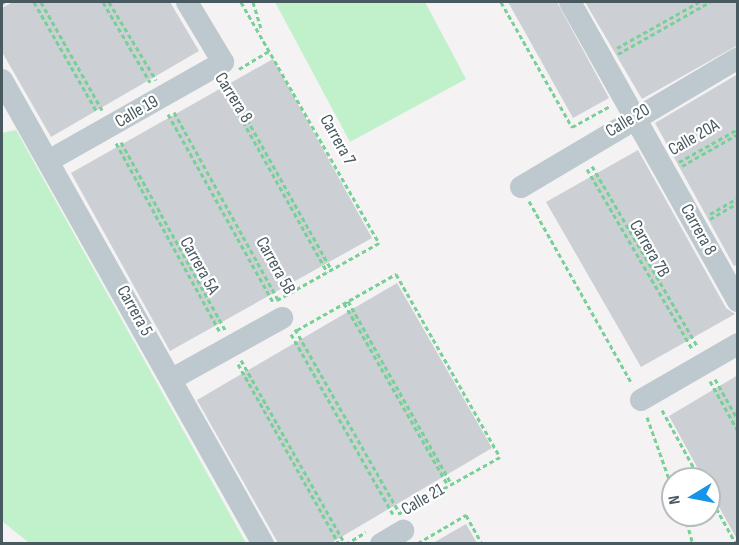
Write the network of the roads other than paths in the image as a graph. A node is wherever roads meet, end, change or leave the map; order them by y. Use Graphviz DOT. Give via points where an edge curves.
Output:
graph roads {
  1 [pos="187,2"];
  2 [pos="570,2"];
  3 [pos="738,58"];
  4 [pos="2,80"];
  5 [pos="629,107"];
  6 [pos="50,160"];
  7 [pos="521,187"];
  8 [pos="738,301"];
  9 [pos="285,316"];
  10 [pos="738,344"];
  11 [pos="172,379"];
  12 [pos="651,405"];
  13 [pos="263,543"];
  1 -- 6 [label="street, Calle 19" via="219,64"];
  2 -- 5 [label="street, Carrera 8"];
  3 -- 5 [label="street, Calle 20"];
  4 -- 6 [label="street, Carrera 5"];
  5 -- 7 [label="street, Calle 20"];
  5 -- 8 [label="street, Carrera 8"];
  6 -- 11 [label="street, Carrera 5"];
  9 -- 11 [label="street"];
  10 -- 12 [label="street"];
  11 -- 13 [label="street, Carrera 5"];
}
